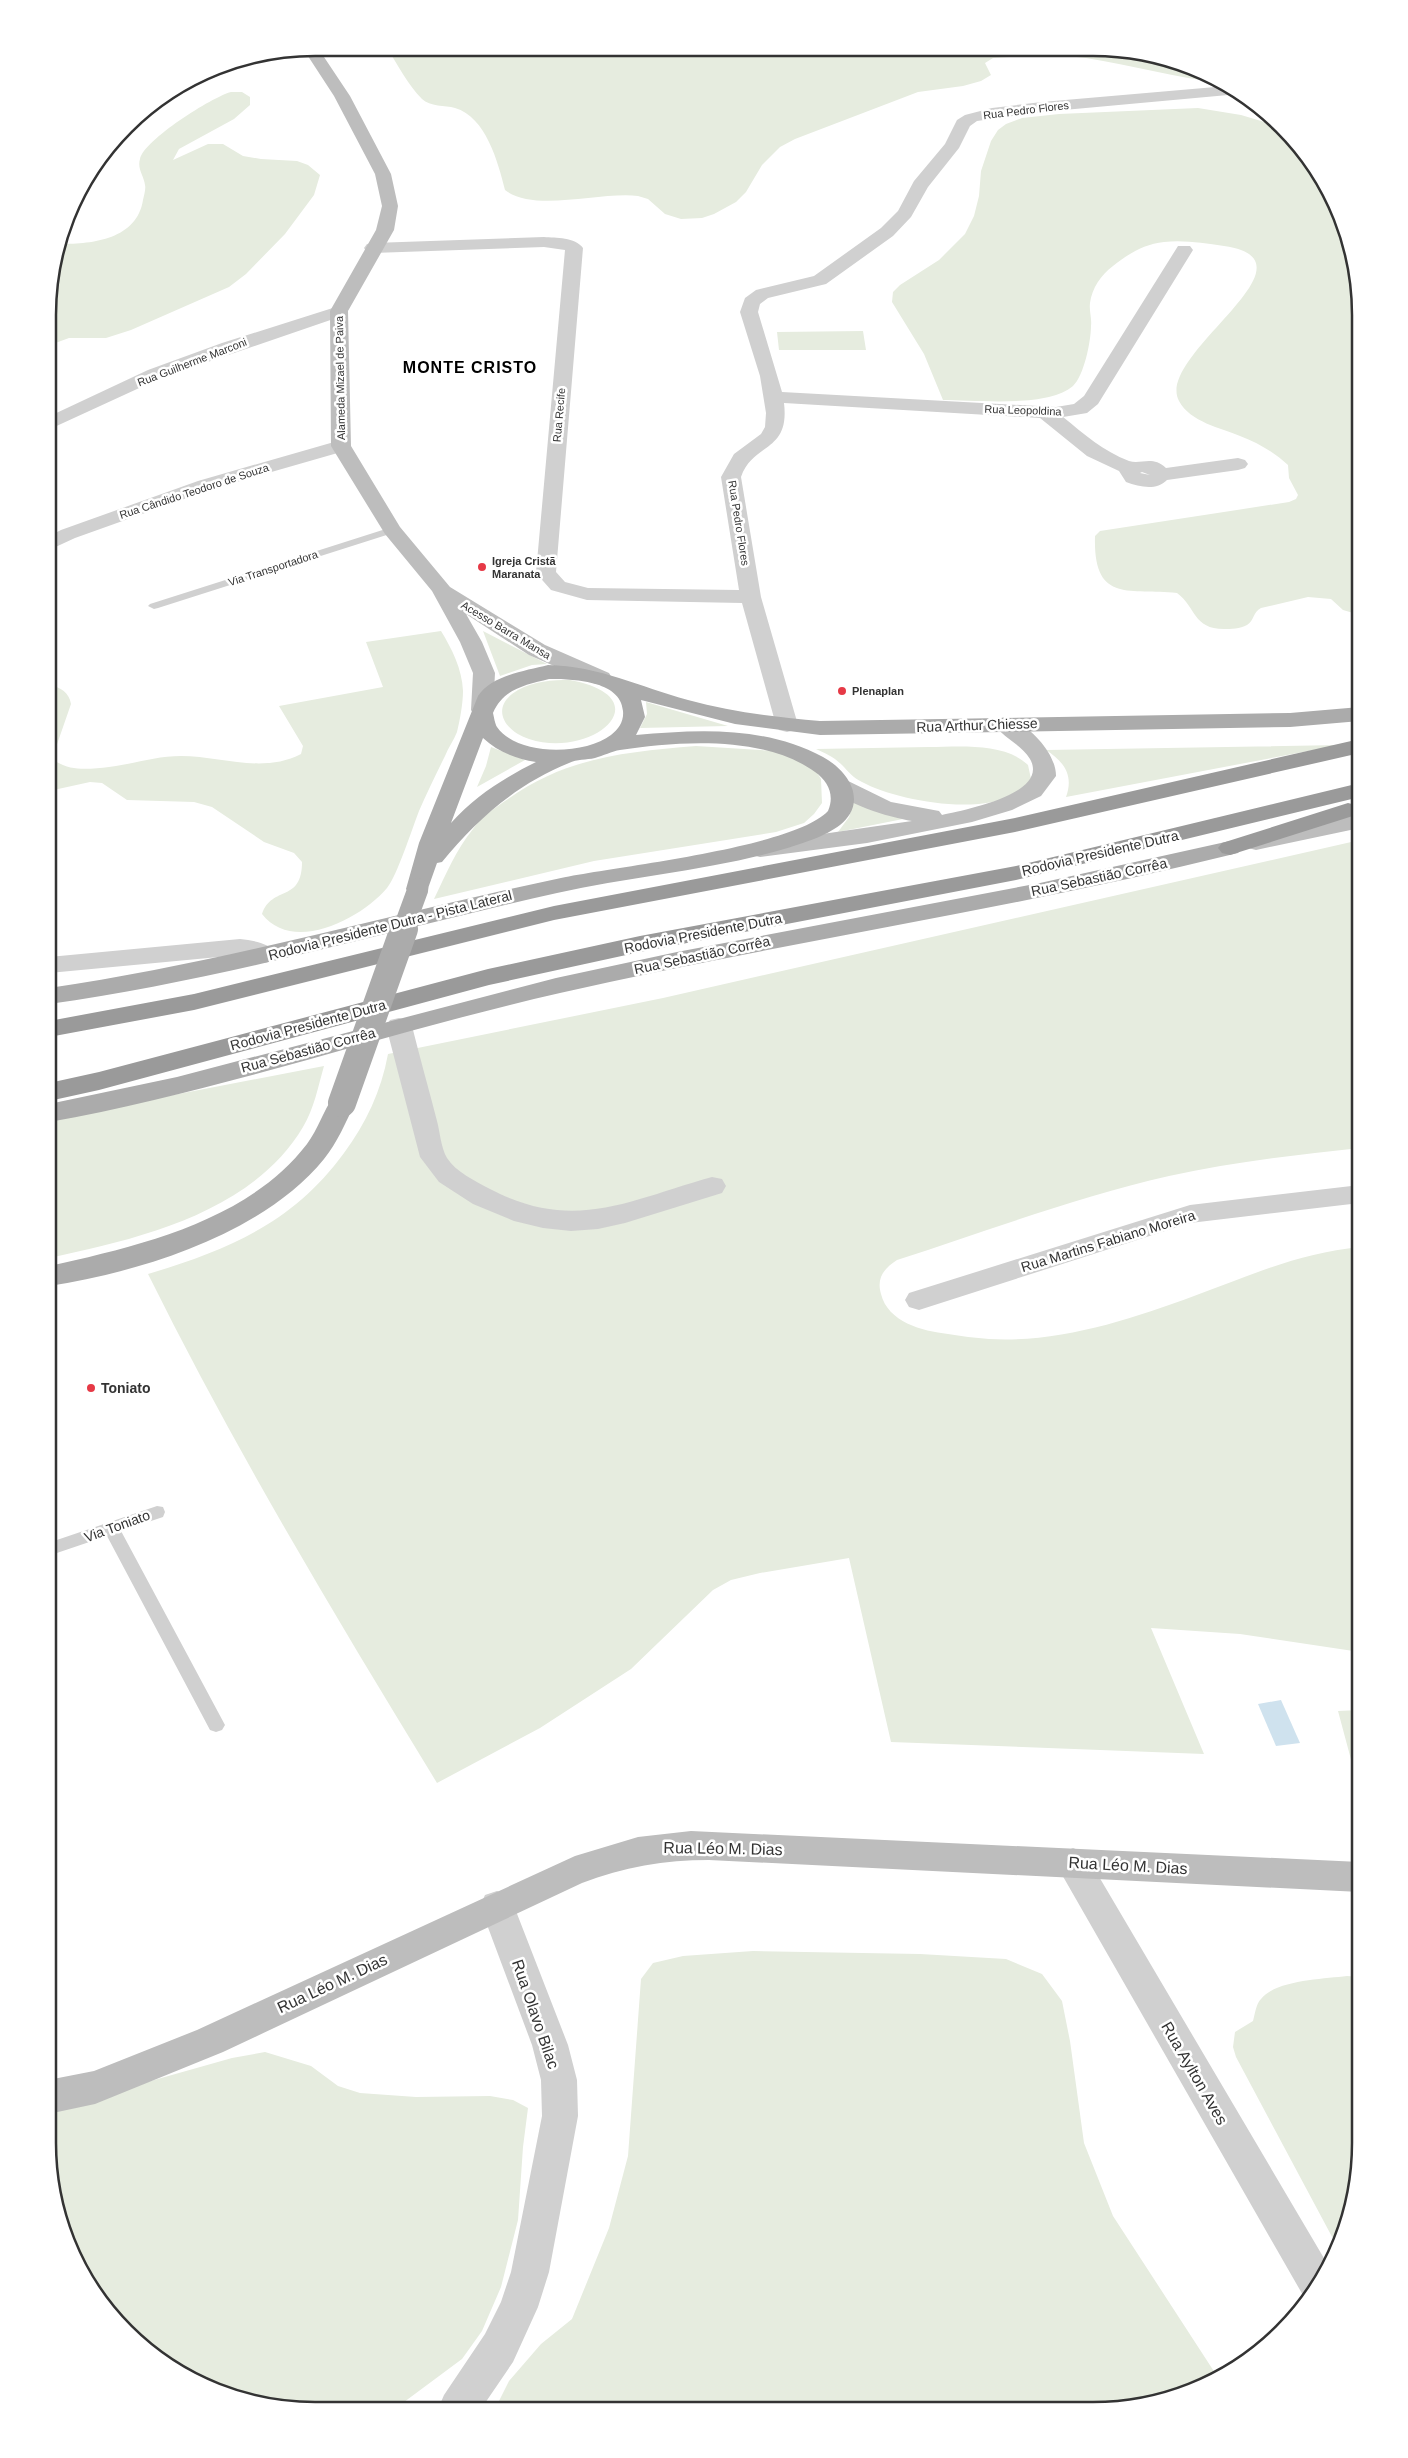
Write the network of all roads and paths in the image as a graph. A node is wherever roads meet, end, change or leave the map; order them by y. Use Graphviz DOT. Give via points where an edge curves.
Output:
graph roads {
  1 [pos="316,56"];
  2 [pos="1222,91"];
  3 [pos="373,248"];
  4 [pos="1184,250"];
  5 [pos="339,311"];
  6 [pos="774,397"];
  7 [pos="1045,412"];
  8 [pos="56,420"];
  9 [pos="341,446"];
  10 [pos="1238,464"];
  11 [pos="392,530"];
  12 [pos="56,541"];
  13 [pos="442,589"];
  14 [pos="751,597"];
  15 [pos="154,606"];
  16 [pos="601,678"];
  17 [pos="482,710"];
  18 [pos="1352,714"];
  19 [pos="1005,724"];
  20 [pos="788,725"];
  21 [pos="610,744"];
  22 [pos="1352,748"];
  23 [pos="562,758"];
  24 [pos="840,784"];
  25 [pos="1352,792"];
  26 [pos="1352,809"];
  27 [pos="964,818"];
  28 [pos="1352,823"];
  29 [pos="1230,848"];
  30 [pos="731,854"];
  31 [pos="421,879"];
  32 [pos="265,955"];
  33 [pos="56,964"];
  34 [pos="56,995"];
  35 [pos="399,1026"];
  36 [pos="56,1028"];
  37 [pos="56,1090"];
  38 [pos="56,1112"];
  39 [pos="712,1186"];
  40 [pos="1352,1195"];
  41 [pos="56,1274"];
  42 [pos="919,1300"];
  43 [pos="157,1512"];
  44 [pos="111,1529"];
  45 [pos="56,1547"];
  46 [pos="216,1724"];
  47 [pos="1073,1863"];
  48 [pos="1352,1877"];
  49 [pos="497,1906"];
  50 [pos="56,2095"];
  51 [pos="1314,2277"];
  52 [pos="463,2402"];
  1 -- 3 [label="street, Alameda Mizael de Paiva" via="384,174 390,206 385,230"];
  2 -- 6 [label="street, Rua Pedro Flores" via="1042,107 983,114 967,120 953,145 920,185 905,213 887,232 820,280 762,294 751,302 748,312"];
  3 -- 5 [label="street, Alameda Mizael de Paiva"];
  3 -- 14 [label="street, Rua Recife" via="544,242 574,248 546,573 558,586 587,594"];
  4 -- 7 [label="street, Rua Leopoldina" via="1092,400 1073,411"];
  5 -- 8 [label="street, Rua Guilherme Marconi" via="232,346 138,382"];
  5 -- 9 [label="street, Alameda Mizael de Paiva"];
  6 -- 7 [label="street, Rua Leopoldina"];
  6 -- 14 [label="street, Rua Pedro Flores" via="776,419 773,432 735,463 730,477"];
  7 -- 10 [label="street" via="1094,452 1131,469 1149,466 1161,475"];
  9 -- 11 [label="street, Alameda Mizael de Paiva"];
  9 -- 12 [label="street, Rua Cândido Teodoro de Souza" via="205,485"];
  11 -- 13 [label="street, Alameda Mizael de Paiva"];
  11 -- 15 [label="lane, Via Transportadora"];
  13 -- 16 [label="street, Acesso Barra Mansa" via="537,650"];
  13 -- 17 [label="street" via="479,658 484,681"];
  14 -- 20 [label="street, Rua Pedro Flores"];
  16 -- 17 [label="main road" via="561,672 523,677 496,690"];
  16 -- 20 [label="main road, Rua Arthur Chiesse" via="673,705 744,720"];
  16 -- 21 [label="main road" via="627,694 634,709 632,724"];
  17 -- 23 [label="main road" via="485,730 504,747 536,756"];
  17 -- 31 [label="main road" via="431,843"];
  18 -- 19 [label="main road, Rua Arthur Chiesse" via="1290,720"];
  19 -- 20 [label="main road, Rua Arthur Chiesse" via="892,728"];
  19 -- 27 [label="street" via="1037,751 1045,766 1045,778 1037,790 1013,803"];
  21 -- 23 [label="main road" via="593,752"];
  21 -- 24 [label="main road" via="713,738 770,744 814,761 830,771"];
  22 -- 36 [label="highway" via="1014,825 554,913 194,1002"];
  23 -- 31 [label="main road" via="514,782 476,809 462,822"];
  24 -- 27 [label="street" via="871,803 896,812 912,816"];
  24 -- 30 [label="main road" via="842,808 826,825"];
  25 -- 37 [label="highway, Rodovia Presidente Dutra" via="1016,873 640,944 488,977"];
  26 -- 29 [label="highway"];
  27 -- 30 [label="street"];
  28 -- 29 [label="street, Rua Sebastião Corrêa"];
  29 -- 35 [label="main road, Rua Sebastião Corrêa" via="1038,891 767,941 564,984"];
  30 -- 32 [label="main road, Rodovia Presidente Dutra - Pista Lateral" via="510,896"];
  31 -- 41 [label="main road, bridge" via="342,1103 321,1145 303,1165 252,1207 182,1242"];
  32 -- 33 [label="street" via="240,947"];
  32 -- 34 [label="main road, Rodovia Presidente Dutra - Pista Lateral" via="167,977"];
  35 -- 38 [label="main road, Rua Sebastião Corrêa" via="208,1077"];
  35 -- 39 [label="street" via="433,1158 450,1177 486,1199 535,1218 585,1222 612,1217"];
  40 -- 42 [label="street, Rua Martins Fabiano Moreira" via="1190,1214"];
  43 -- 44 [label="lane, Via Toniato"];
  44 -- 45 [label="lane, Via Toniato"];
  44 -- 46 [label="lane"];
  47 -- 48 [label="street, Rua Léo M. Dias"];
  47 -- 49 [label="street, Rua Léo M. Dias" via="661,1846 595,1863"];
  47 -- 51 [label="street, Rua Aylton Aves"];
  49 -- 50 [label="street, Rua Léo M. Dias" via="210,2041 95,2086"];
  49 -- 52 [label="street, Rua Olavo Bilac" via="540,2015 559,2080 560,2116 530,2272 519,2307 499,2348"];
}
